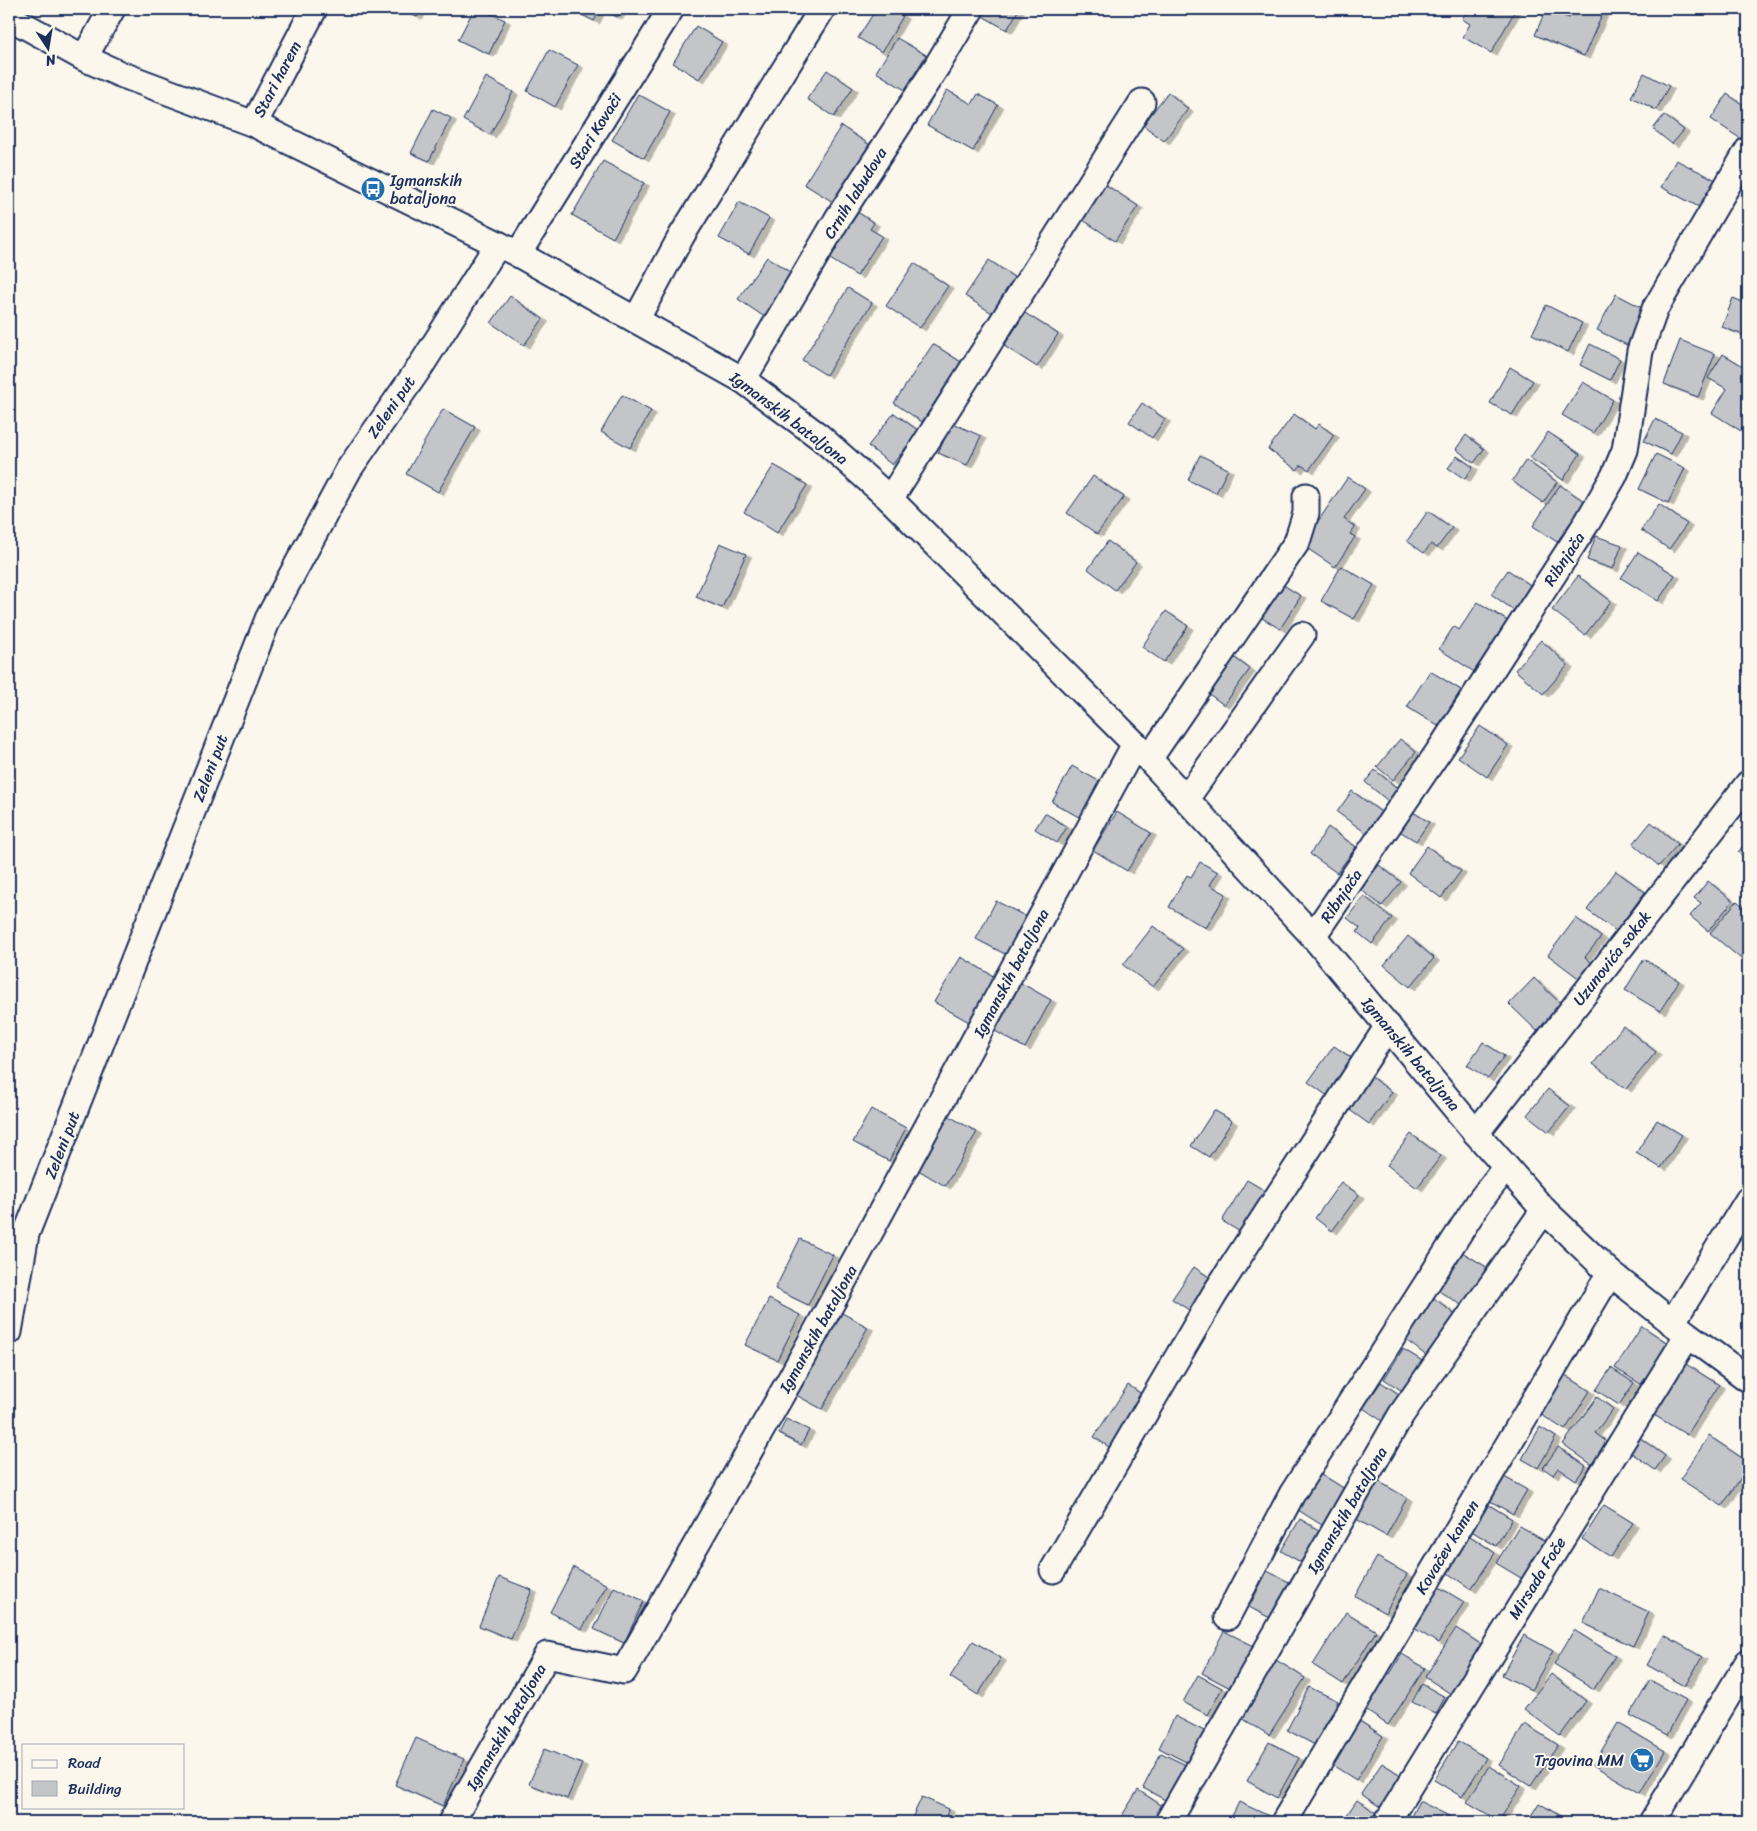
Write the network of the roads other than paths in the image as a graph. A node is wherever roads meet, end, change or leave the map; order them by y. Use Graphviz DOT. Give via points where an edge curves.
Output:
graph roads {
  1 [pos="112,9"];
  2 [pos="314,9"];
  3 [pos="672,9"];
  4 [pos="822,9"];
  5 [pos="971,9"];
  6 [pos="9,16"];
  7 [pos="84,58"];
  8 [pos="1142,102"];
  9 [pos="254,124"];
  10 [pos="1748,150"];
  11 [pos="508,249"];
  12 [pos="636,320"];
  13 [pos="743,380"];
  14 [pos="1306,496"];
  15 [pos="890,499"];
  16 [pos="1302,635"];
  17 [pos="1142,751"];
  18 [pos="1748,784"];
  19 [pos="1186,799"];
  20 [pos="1314,936"];
  21 [pos="1388,1026"];
  22 [pos="1476,1133"];
  23 [pos="1506,1167"];
  24 [pos="1748,1200"];
  25 [pos="1544,1210"];
  26 [pos="1610,1273"];
  27 [pos="1680,1329"];
  28 [pos="9,1332"];
  29 [pos="1748,1379"];
  30 [pos="1053,1570"];
  31 [pos="1226,1617"];
  32 [pos="1748,1662"];
  33 [pos="451,1822"];
  34 [pos="1168,1822"];
  35 [pos="1284,1822"];
  36 [pos="1387,1822"];
  37 [pos="1652,1822"];
  1 -- 7 [label="street"];
  2 -- 9 [label="street, Stari harem"];
  3 -- 11 [label="street, Stari Kovači"];
  4 -- 12 [label="street" via="682,235"];
  5 -- 13 [label="street, Crnih labudova" via="838,218"];
  6 -- 7 [label="street, Igmanskih bataljona"];
  7 -- 9 [label="street, Igmanskih bataljona"];
  8 -- 15 [label="street"];
  9 -- 11 [label="street, Igmanskih bataljona"];
  10 -- 20 [label="street, Ribnjača" via="1655,310 1640,351 1625,450 1610,484 1443,745"];
  11 -- 12 [label="street, Igmanskih bataljona"];
  11 -- 28 [label="street, Zeleni put" via="349,468 268,619 26,1234"];
  12 -- 13 [label="street, Igmanskih bataljona"];
  13 -- 15 [label="street, Igmanskih bataljona" via="820,437"];
  14 -- 17 [label="street" via="1306,513 1297,542"];
  15 -- 17 [label="street, Igmanskih bataljona"];
  16 -- 19 [label="street"];
  17 -- 19 [label="street, Igmanskih bataljona"];
  17 -- 33 [label="street, Igmanskih bataljona" via="624,1671 546,1655"];
  18 -- 22 [label="street, Uzunovića sokak"];
  19 -- 20 [label="street, Igmanskih bataljona"];
  20 -- 21 [label="street, Igmanskih bataljona"];
  21 -- 22 [label="street, Igmanskih bataljona"];
  21 -- 30 [label="street" via="1214,1295"];
  22 -- 23 [label="street, Igmanskih bataljona"];
  23 -- 25 [label="street, Igmanskih bataljona"];
  23 -- 31 [label="street" via="1479,1202 1297,1486"];
  24 -- 27 [label="street"];
  25 -- 26 [label="street, Igmanskih bataljona"];
  25 -- 34 [label="street, Igmanskih bataljona" via="1401,1414"];
  26 -- 27 [label="street, Igmanskih bataljona"];
  26 -- 35 [label="street, Kovačev kamen"];
  27 -- 29 [label="street, Igmanskih bataljona"];
  27 -- 36 [label="street, Mirsada Foče"];
  32 -- 37 [label="street"];
}
